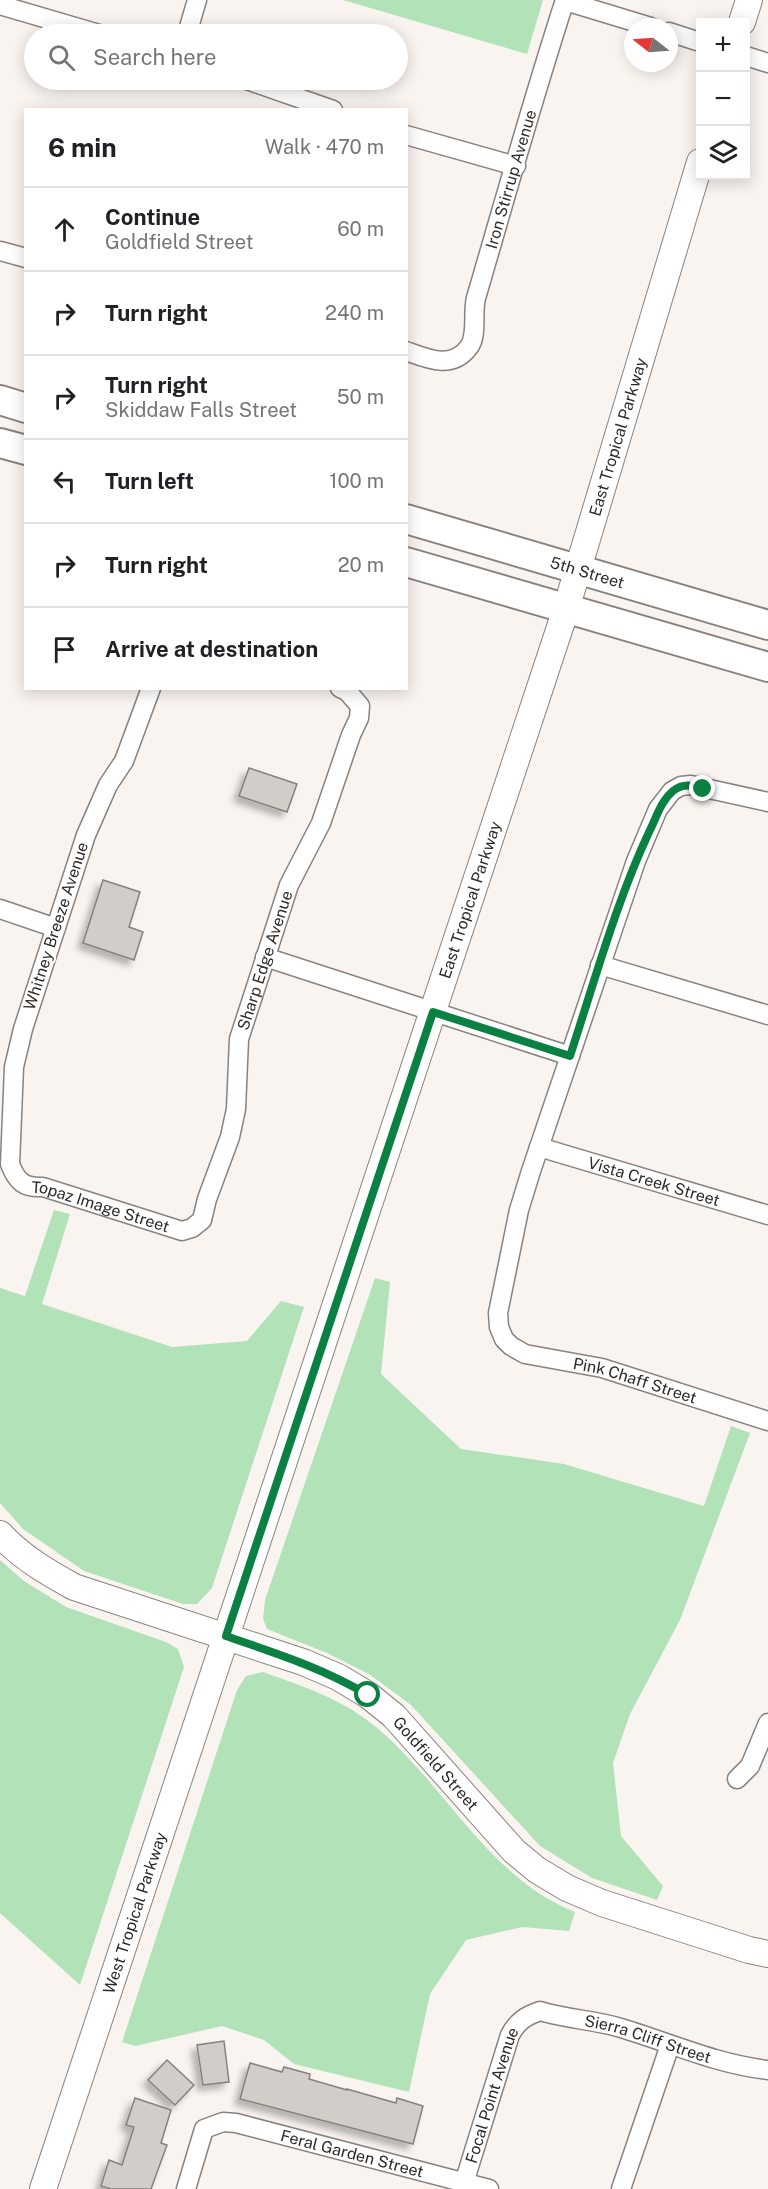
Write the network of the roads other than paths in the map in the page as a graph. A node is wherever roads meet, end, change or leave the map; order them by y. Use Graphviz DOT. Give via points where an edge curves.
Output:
graph roads {
  1 [pos="197,0"];
  2 [pos="565,0"];
  3 [pos="749,0"];
  4 [pos="0,5"];
  5 [pos="743,18"];
  6 [pos="624,19"];
  7 [pos="65,24"];
  8 [pos="190,24"];
  9 [pos="678,35"];
  10 [pos="696,41"];
  11 [pos="750,57"];
  12 [pos="768,63"];
  13 [pos="276,90"];
  14 [pos="327,108"];
  15 [pos="408,136"];
  16 [pos="516,166"];
  17 [pos="696,175"];
  18 [pos="0,251"];
  19 [pos="24,257"];
  20 [pos="408,352"];
  21 [pos="0,400"];
  22 [pos="24,407"];
  23 [pos="0,443"];
  24 [pos="24,449"];
  25 [pos="408,520"];
  26 [pos="408,563"];
  27 [pos="579,568"];
  28 [pos="566,609"];
  29 [pos="768,625"];
  30 [pos="768,667"];
  31 [pos="150,690"];
  32 [pos="347,694"];
  33 [pos="768,802"];
  34 [pos="0,909"];
  35 [pos="56,927"];
  36 [pos="265,957"];
  37 [pos="600,965"];
  38 [pos="433,1012"];
  39 [pos="768,1015"];
  40 [pos="570,1056"];
  41 [pos="539,1147"];
  42 [pos="14,1175"];
  43 [pos="768,1215"];
  44 [pos="192,1228"];
  45 [pos="768,1421"];
  46 [pos="0,1534"];
  47 [pos="226,1636"];
  48 [pos="768,1723"];
  49 [pos="737,1779"];
  50 [pos="768,1954"];
  51 [pos="529,2014"];
  52 [pos="670,2045"];
  53 [pos="768,2070"];
  54 [pos="464,2182"];
  55 [pos="43,2189"];
  56 [pos="186,2189"];
  57 [pos="489,2189"];
  58 [pos="621,2189"];
  1 -- 8 [label="street"];
  2 -- 6 [label="street"];
  2 -- 16 [label="street, Iron Stirrup Avenue"];
  3 -- 5 [label="main road"];
  4 -- 7 [label="street"];
  9 -- 10 [label="street"];
  11 -- 12 [label="street"];
  13 -- 14 [label="street"];
  15 -- 16 [label="street"];
  16 -- 20 [label="street, Iron Stirrup Avenue" via="475,302 470,346 460,356 443,363"];
  17 -- 27 [label="main road, East Tropical Parkway"];
  18 -- 19 [label="street"];
  21 -- 22 [label="main road"];
  23 -- 24 [label="main road"];
  25 -- 27 [label="main road, 5th Street"];
  26 -- 28 [label="main road"];
  27 -- 28 [label="main road, East Tropical Parkway"];
  27 -- 29 [label="main road, 5th Street"];
  28 -- 30 [label="main road"];
  28 -- 38 [label="main road, East Tropical Parkway"];
  31 -- 35 [label="street, Whitney Breeze Avenue" via="124,761 108,785 86,836"];
  32 -- 36 [label="street, Sharp Edge Avenue" via="360,706 359,718 321,823 289,885"];
  33 -- 37 [label="street" via="691,785 672,791 658,809 636,861"];
  34 -- 35 [label="street"];
  35 -- 42 [label="street, Whitney Breeze Avenue" via="22,1029 14,1067 10,1164"];
  36 -- 38 [label="street"];
  36 -- 44 [label="street, Sharp Edge Avenue" via="239,1039 236,1108 230,1137 202,1220"];
  37 -- 39 [label="street"];
  37 -- 40 [label="street"];
  38 -- 40 [label="street"];
  38 -- 47 [label="main road, East Tropical Parkway"];
  40 -- 41 [label="street"];
  41 -- 43 [label="street, Vista Creek Street"];
  41 -- 45 [label="street, Pink Chaff Street" via="519,1210 498,1313 504,1339 525,1354 602,1368"];
  42 -- 44 [label="street, Topaz Image Street" via="21,1184 32,1188 43,1187 182,1231"];
  46 -- 47 [label="main road, Goldfield Street" via="40,1568 74,1587"];
  47 -- 50 [label="main road, Goldfield Street" via="303,1662 368,1695 394,1716 514,1851 567,1888 602,1903"];
  47 -- 55 [label="main road, West Tropical Parkway"];
  48 -- 49 [label="street" via="750,1766"];
  51 -- 52 [label="street, Sierra Cliff Street" via="540,2011 620,2027"];
  51 -- 54 [label="street, Focal Point Avenue" via="510,2035"];
  52 -- 53 [label="street, Sierra Cliff Street" via="732,2064"];
  52 -- 58 [label="street"];
  54 -- 56 [label="street, Feral Garden Street" via="223,2122 204,2129"];
  54 -- 57 [label="street, Feral Garden Street"];
}
